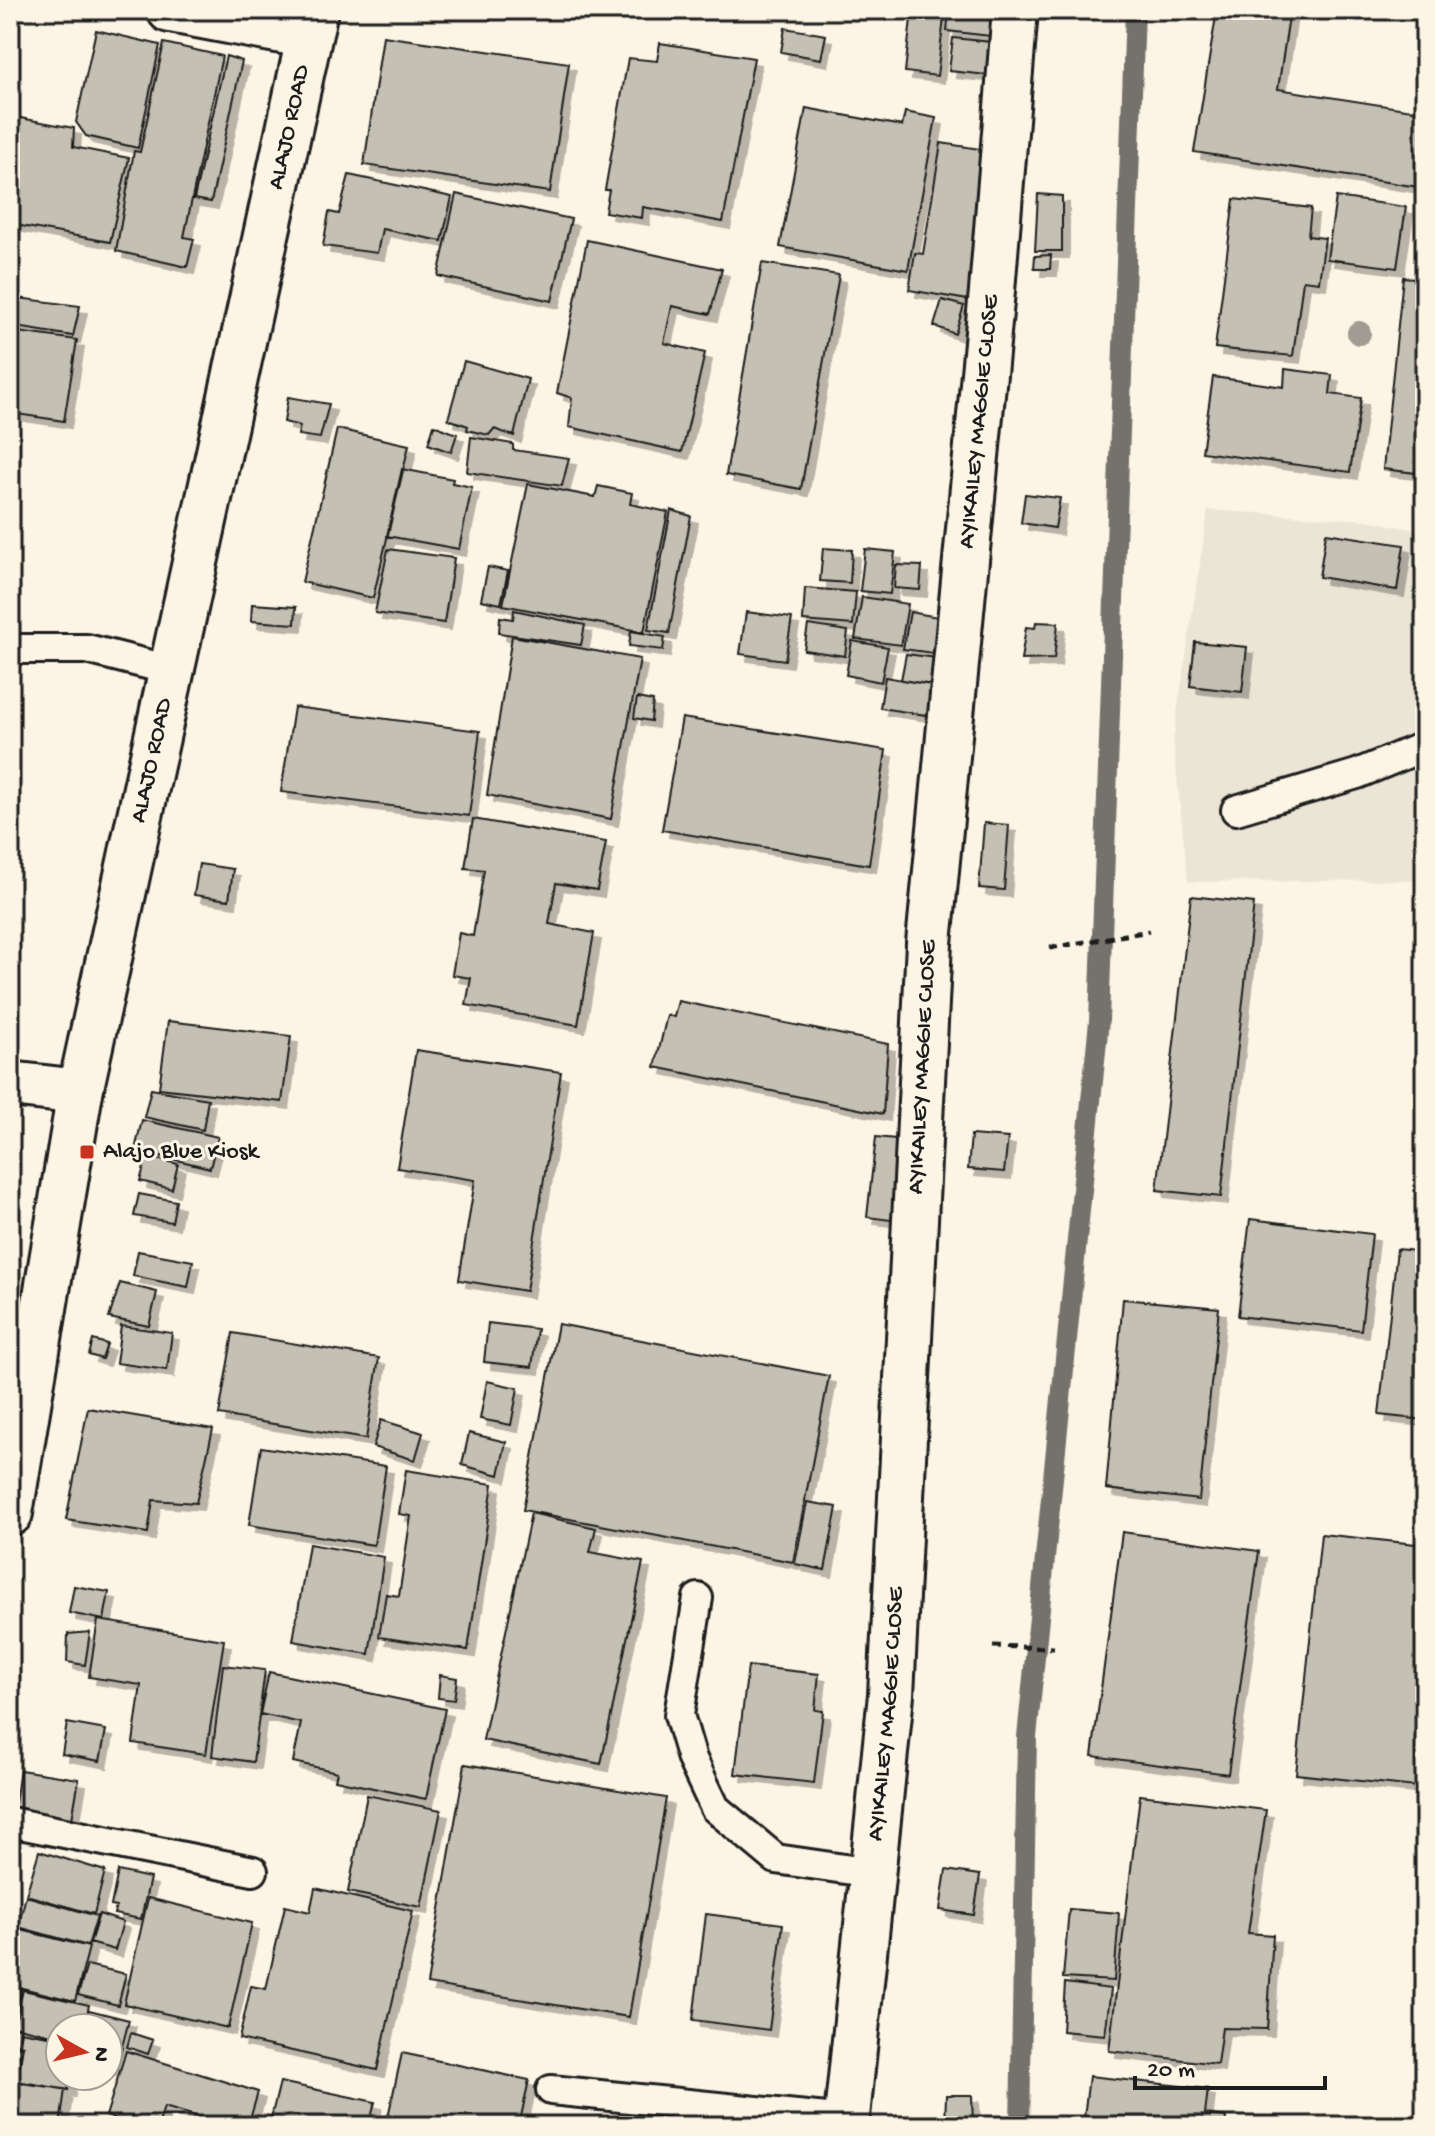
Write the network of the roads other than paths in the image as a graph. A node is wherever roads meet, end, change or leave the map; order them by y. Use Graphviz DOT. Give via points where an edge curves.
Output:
graph roads {
  1 [pos="170,10"];
  2 [pos="1015,10"];
  3 [pos="312,23"];
  4 [pos="10,649"];
  5 [pos="170,670"];
  6 [pos="1425,746"];
  7 [pos="1236,810"];
  8 [pos="10,1084"];
  9 [pos="80,1092"];
  10 [pos="10,1513"];
  11 [pos="698,1598"];
  12 [pos="10,1822"];
  13 [pos="253,1871"];
  14 [pos="872,1873"];
  15 [pos="551,2090"];
  16 [pos="846,2123"];
  1 -- 3 [label="street"];
  2 -- 14 [label="street, AYIKAILEY MAGGIE CLOSE" via="929,943 891,1695"];
  3 -- 5 [label="street, ALAJO ROAD"];
  4 -- 5 [label="lane" via="87,649"];
  5 -- 9 [label="street, ALAJO ROAD"];
  6 -- 7 [label="lane" via="1357,774"];
  8 -- 9 [label="street"];
  9 -- 10 [label="street, ALAJO ROAD"];
  11 -- 14 [label="lane" via="679,1715 715,1808 776,1859"];
  12 -- 13 [label="lane"];
  14 -- 16 [label="street, AYIKAILEY MAGGIE CLOSE"];
  15 -- 16 [label="lane"];
}
